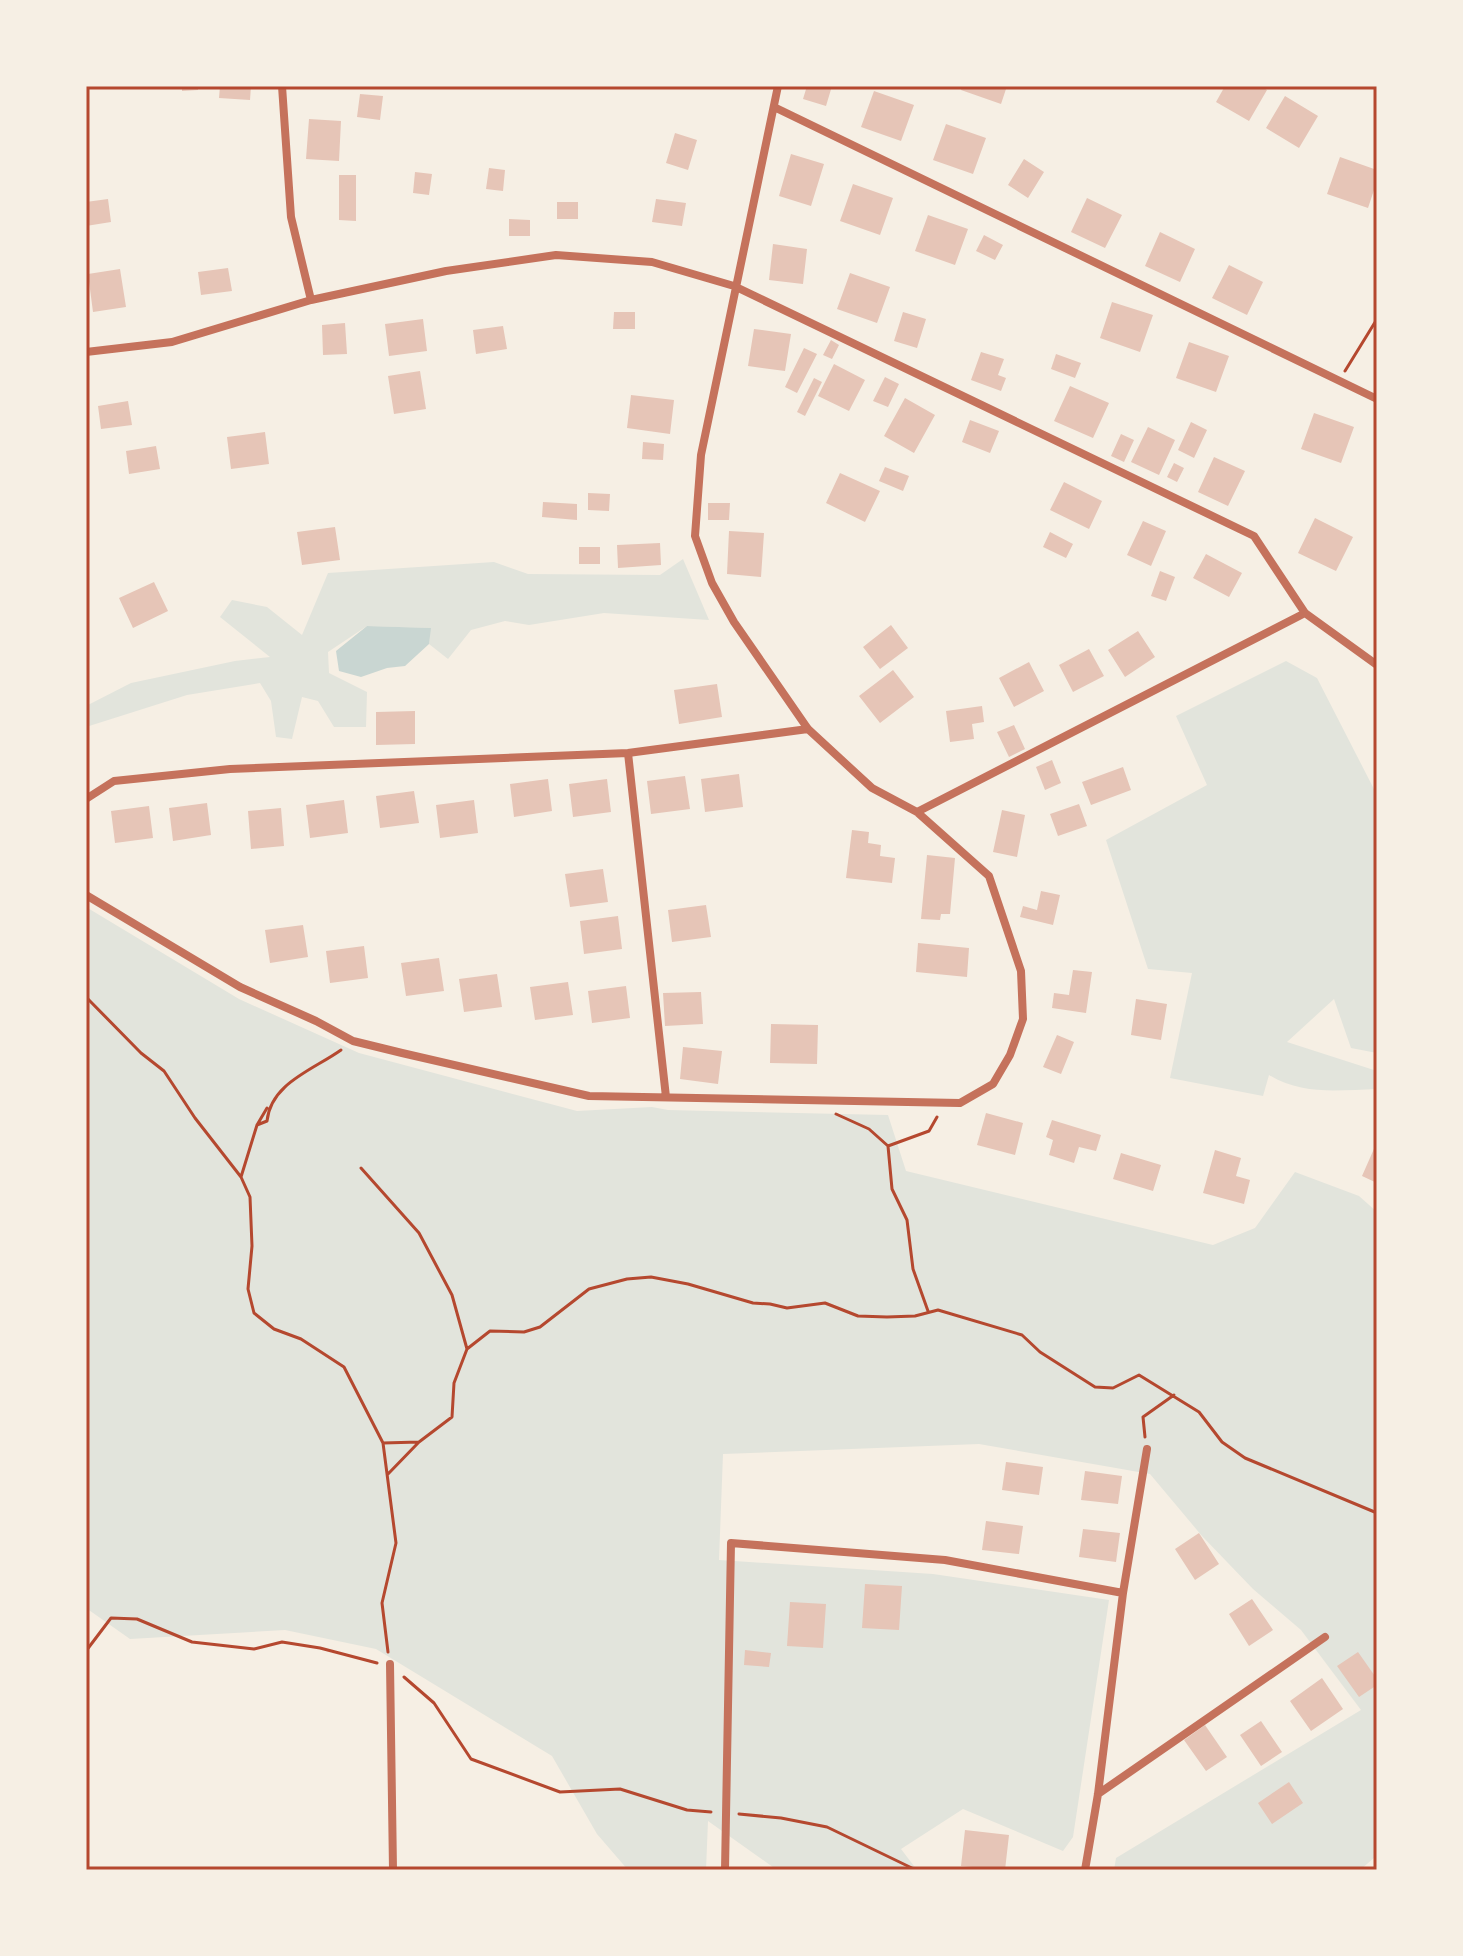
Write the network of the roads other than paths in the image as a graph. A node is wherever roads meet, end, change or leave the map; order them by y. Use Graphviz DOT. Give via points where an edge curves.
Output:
graph roads {
  1 [pos="282,86"];
  2 [pos="778,86"];
  3 [pos="774,107"];
  4 [pos="734,286"];
  5 [pos="311,300"];
  6 [pos="86,352"];
  7 [pos="1377,399"];
  8 [pos="1305,613"];
  9 [pos="1377,665"];
  10 [pos="808,729"];
  11 [pos="628,753"];
  12 [pos="86,799"];
  13 [pos="917,812"];
  14 [pos="86,895"];
  15 [pos="666,1097"];
  16 [pos="1147,1449"];
  17 [pos="1123,1593"];
  18 [pos="1325,1637"];
  19 [pos="390,1664"];
  20 [pos="1098,1794"];
  21 [pos="393,1870"];
  22 [pos="725,1870"];
  23 [pos="1085,1870"];
  1 -- 5 [label="street" via="291,217"];
  2 -- 3 [label="street"];
  3 -- 4 [label="street"];
  3 -- 7 [label="street"];
  4 -- 5 [label="street" via="652,262 556,255 446,271"];
  4 -- 8 [label="street" via="1254,536"];
  4 -- 10 [label="street" via="701,455 695,536 727,609"];
  5 -- 6 [label="street" via="172,342"];
  8 -- 9 [label="street"];
  8 -- 13 [label="street"];
  10 -- 11 [label="street"];
  10 -- 13 [label="street" via="872,788"];
  11 -- 12 [label="street" via="230,769 114,781"];
  11 -- 15 [label="street"];
  13 -- 15 [label="street" via="989,876 1021,971 1023,1019 993,1084 960,1103"];
  14 -- 15 [label="street" via="240,987 353,1041 589,1096"];
  16 -- 17 [label="street"];
  17 -- 20 [label="street"];
  17 -- 22 [label="street" via="945,1560 731,1543"];
  18 -- 20 [label="street"];
  19 -- 21 [label="street"];
  20 -- 23 [label="street"];
}
